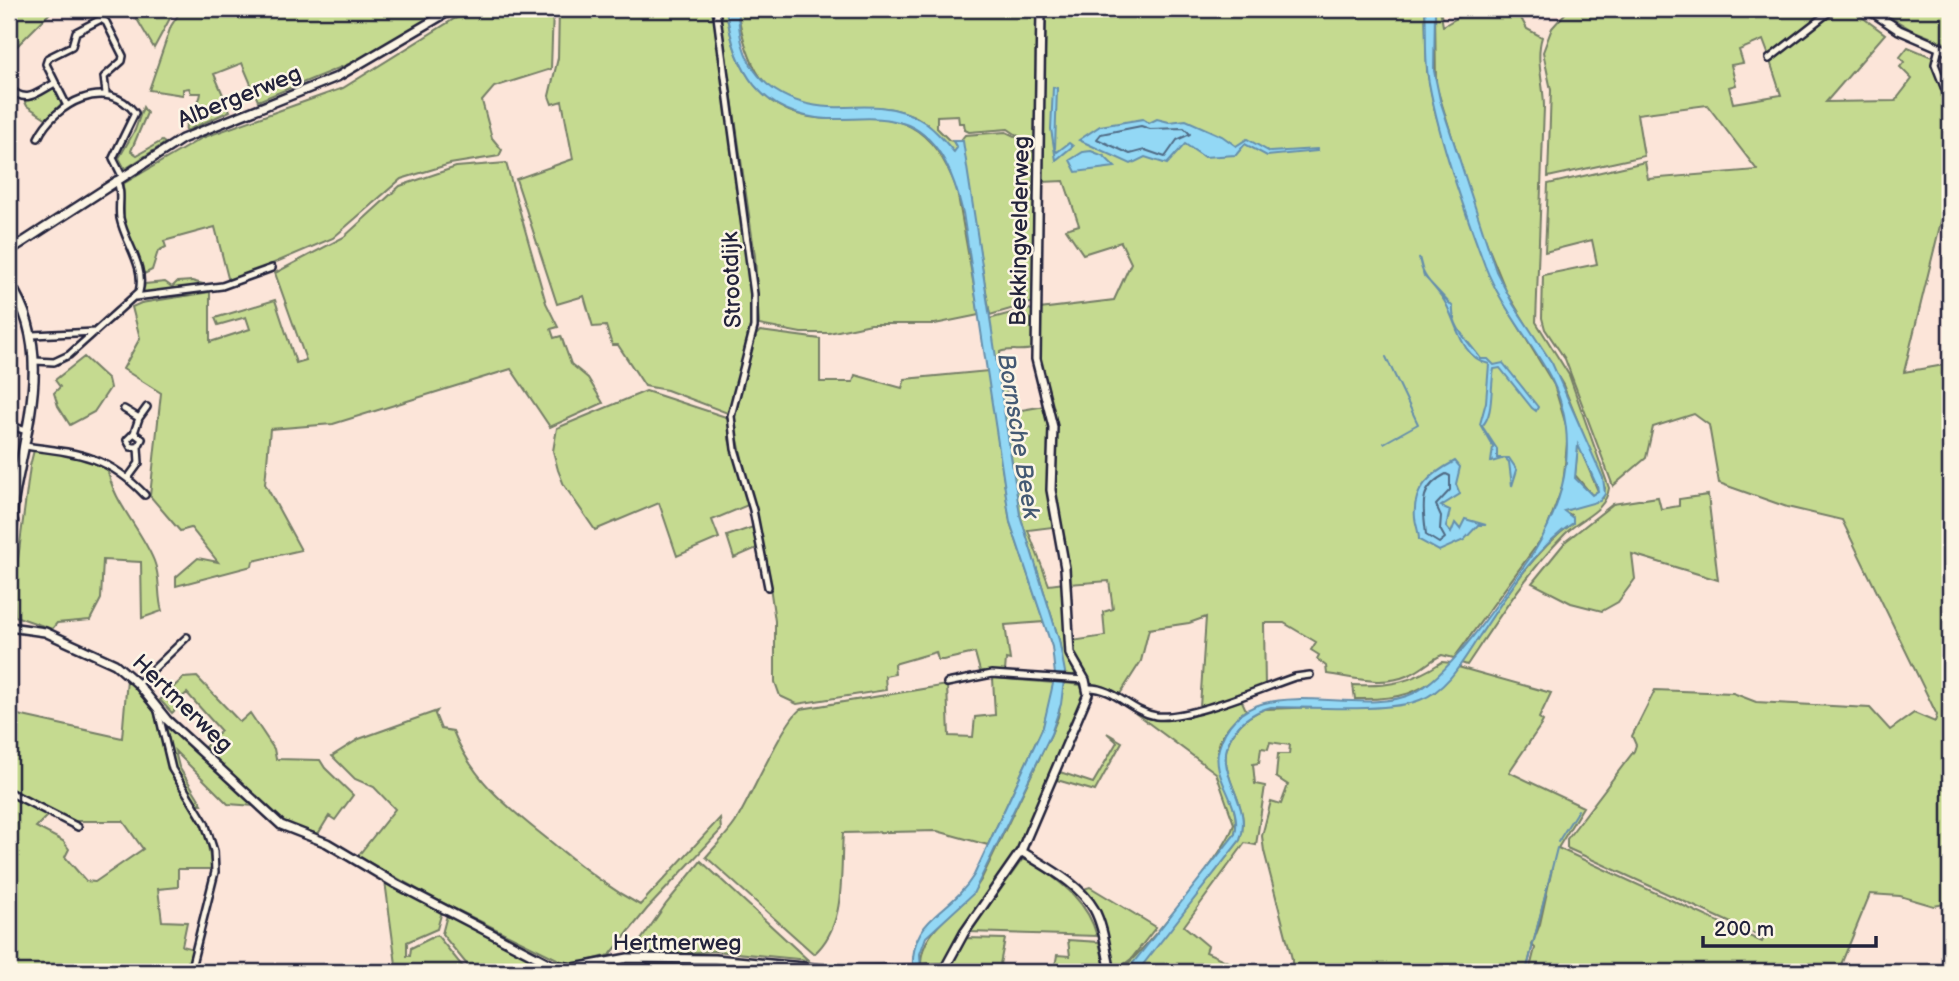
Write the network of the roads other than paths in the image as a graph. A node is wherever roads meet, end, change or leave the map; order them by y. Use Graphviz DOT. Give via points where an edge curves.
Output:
graph roads {
  1 [pos="100,9"];
  2 [pos="453,9"];
  3 [pos="716,9"];
  4 [pos="1041,9"];
  5 [pos="1833,9"];
  6 [pos="1868,9"];
  7 [pos="101,19"];
  8 [pos="1939,48"];
  9 [pos="1950,52"];
  10 [pos="1769,59"];
  11 [pos="55,83"];
  12 [pos="9,88"];
  13 [pos="106,93"];
  14 [pos="1950,102"];
  15 [pos="67,106"];
  16 [pos="38,138"];
  17 [pos="119,178"];
  18 [pos="9,251"];
  19 [pos="272,268"];
  20 [pos="9,283"];
  21 [pos="135,297"];
  22 [pos="95,332"];
  23 [pos="33,335"];
  24 [pos="35,361"];
  25 [pos="147,407"];
  26 [pos="124,410"];
  27 [pos="139,418"];
  28 [pos="9,425"];
  29 [pos="26,431"];
  30 [pos="134,433"];
  31 [pos="24,446"];
  32 [pos="138,447"];
  33 [pos="22,460"];
  34 [pos="128,478"];
  35 [pos="15,488"];
  36 [pos="145,495"];
  37 [pos="9,496"];
  38 [pos="12,525"];
  39 [pos="9,541"];
  40 [pos="768,587"];
  41 [pos="9,628"];
  42 [pos="187,637"];
  43 [pos="1310,675"];
  44 [pos="1085,680"];
  45 [pos="947,683"];
  46 [pos="138,684"];
  47 [pos="1088,688"];
  48 [pos="158,710"];
  49 [pos="9,792"];
  50 [pos="78,827"];
  51 [pos="1021,851"];
  52 [pos="571,970"];
  53 [pos="190,972"];
  54 [pos="1111,972"];
  1 -- 7 [label="street"];
  2 -- 17 [label="street, Albergerweg" via="337,77 202,129"];
  3 -- 40 [label="street, Strootdijk" via="754,302 754,327 732,428"];
  4 -- 44 [label="street, Bekkingvelderweg" via="1037,359 1053,427 1051,490 1066,578 1070,654"];
  5 -- 10 [label="street"];
  6 -- 8 [label="street"];
  7 -- 11 [label="street" via="76,32 72,46 48,58 46,64"];
  7 -- 13 [label="street" via="123,56 104,77"];
  8 -- 9 [label="street"];
  8 -- 14 [label="street" via="1935,64"];
  11 -- 12 [label="street" via="25,98"];
  11 -- 15 [label="street"];
  13 -- 15 [label="street"];
  13 -- 17 [label="street" via="135,113 113,158"];
  15 -- 16 [label="street" via="53,116"];
  17 -- 18 [label="street, Albergerweg"];
  17 -- 21 [label="street" via="120,216 140,275"];
  19 -- 21 [label="street" via="222,286"];
  20 -- 23 [label="main road"];
  21 -- 22 [label="street"];
  22 -- 23 [label="street"];
  22 -- 24 [label="street" via="61,360"];
  23 -- 24 [label="main road"];
  24 -- 29 [label="main road"];
  25 -- 27 [label="street"];
  26 -- 27 [label="street"];
  27 -- 30 [label="street"];
  28 -- 29 [label="street"];
  29 -- 31 [label="main road"];
  30 -- 32 [label="street" via="142,439"];
  30 -- 32 [label="street" via="128,435 127,442"];
  31 -- 33 [label="main road"];
  31 -- 34 [label="street" via="79,452"];
  32 -- 34 [label="street" via="139,463"];
  33 -- 35 [label="main road"];
  33 -- 38 [label="main road"];
  34 -- 36 [label="street"];
  35 -- 37 [label="street"];
  35 -- 38 [label="main road"];
  38 -- 39 [label="main road"];
  41 -- 46 [label="street, Hertmerweg" via="62,639 111,662"];
  42 -- 46 [label="street"];
  43 -- 47 [label="street" via="1164,716 1144,713 1106,690"];
  44 -- 45 [label="street" via="992,674"];
  44 -- 47 [label="street, Bekkingvelderweg"];
  46 -- 48 [label="street, Hertmerweg"];
  47 -- 51 [label="street"];
  48 -- 52 [label="street, Hertmerweg" via="281,825 327,843 545,962"];
  48 -- 53 [label="street" via="172,769 205,823 214,851 215,872"];
  49 -- 50 [label="street"];
  51 -- 52 [label="street, Hertmerweg" via="942,969 847,971 724,959 628,958"];
  51 -- 54 [label="street" via="1090,903"];
}
